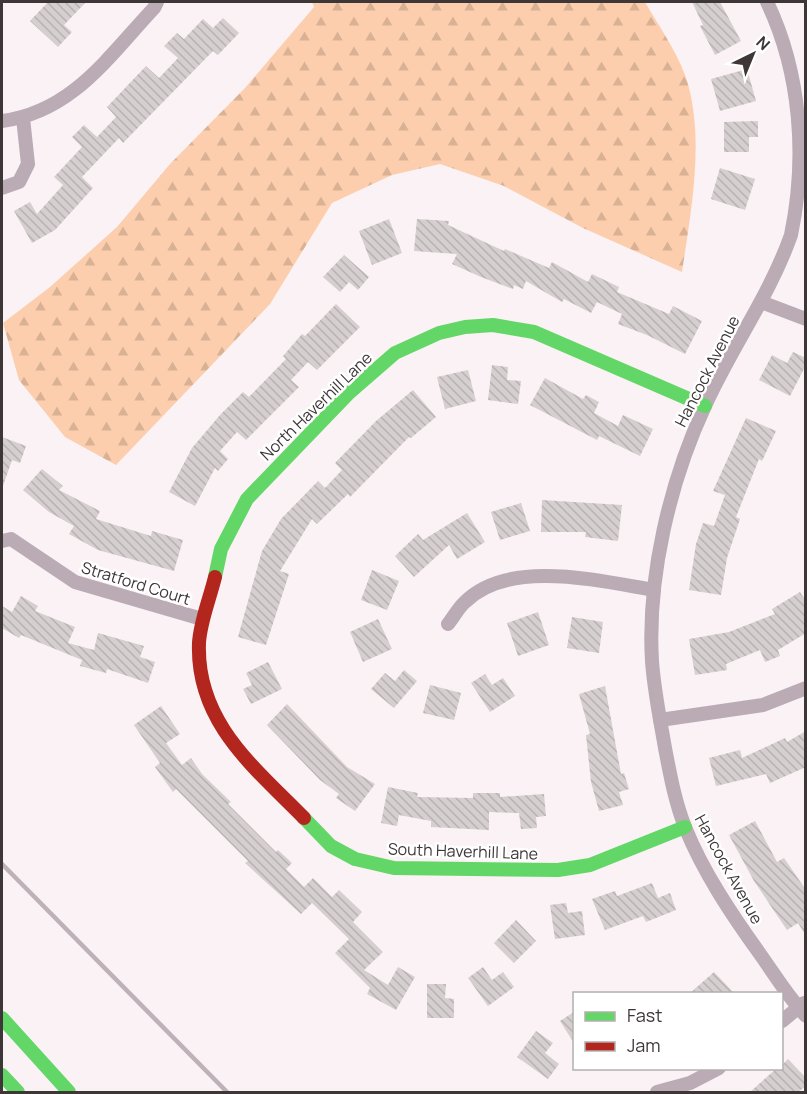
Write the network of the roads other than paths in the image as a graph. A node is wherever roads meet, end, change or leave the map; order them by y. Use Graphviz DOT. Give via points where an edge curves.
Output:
graph roads {
  1 [pos="157,2"];
  2 [pos="767,2"];
  3 [pos="22,118"];
  4 [pos="2,121"];
  5 [pos="804,127"];
  6 [pos="2,188"];
  7 [pos="760,302"];
  8 [pos="806,319"];
  9 [pos="705,406"];
  10 [pos="2,541"];
  11 [pos="654,590"];
  12 [pos="202,620"];
  13 [pos="448,624"];
  14 [pos="806,688"];
  15 [pos="660,720"];
  16 [pos="685,827"];
  17 [pos="803,1009"];
  18 [pos="2,1018"];
  19 [pos="783,1020"];
  20 [pos="715,1070"];
  21 [pos="2,1075"];
  22 [pos="18,1092"];
  23 [pos="69,1092"];
  24 [pos="657,1092"];
  1 -- 3 [label="street" via="73,94"];
  2 -- 5 [label="street, Hancock Avenue" via="797,79"];
  3 -- 4 [label="street"];
  3 -- 6 [label="street" via="28,164 19,182"];
  5 -- 7 [label="street, Hancock Avenue" via="802,190 791,235"];
  7 -- 8 [label="street"];
  7 -- 9 [label="street, Hancock Avenue"];
  9 -- 11 [label="street, Hancock Avenue" via="671,498"];
  9 -- 12 [label="street, North Haverhill Lane" via="534,332 493,326 465,327 415,342 395,353 349,393 247,499 221,549"];
  10 -- 12 [label="street, Stratford Court" via="11,539 75,582"];
  11 -- 13 [label="street" via="540,575 493,584 465,601"];
  11 -- 15 [label="street, Hancock Avenue" via="652,660"];
  12 -- 16 [label="street, South Haverhill Lane" via="201,662 215,718 236,748 300,815 331,846 355,859 393,868 558,870 590,865"];
  14 -- 15 [label="street" via="763,705"];
  15 -- 16 [label="street, Hancock Avenue" via="672,786"];
  16 -- 17 [label="street, Hancock Avenue" via="740,926"];
  17 -- 19 [label="street"];
  18 -- 23 [label="street"];
  20 -- 24 [label="street" via="690,1083"];
  21 -- 22 [label="street"];
}
